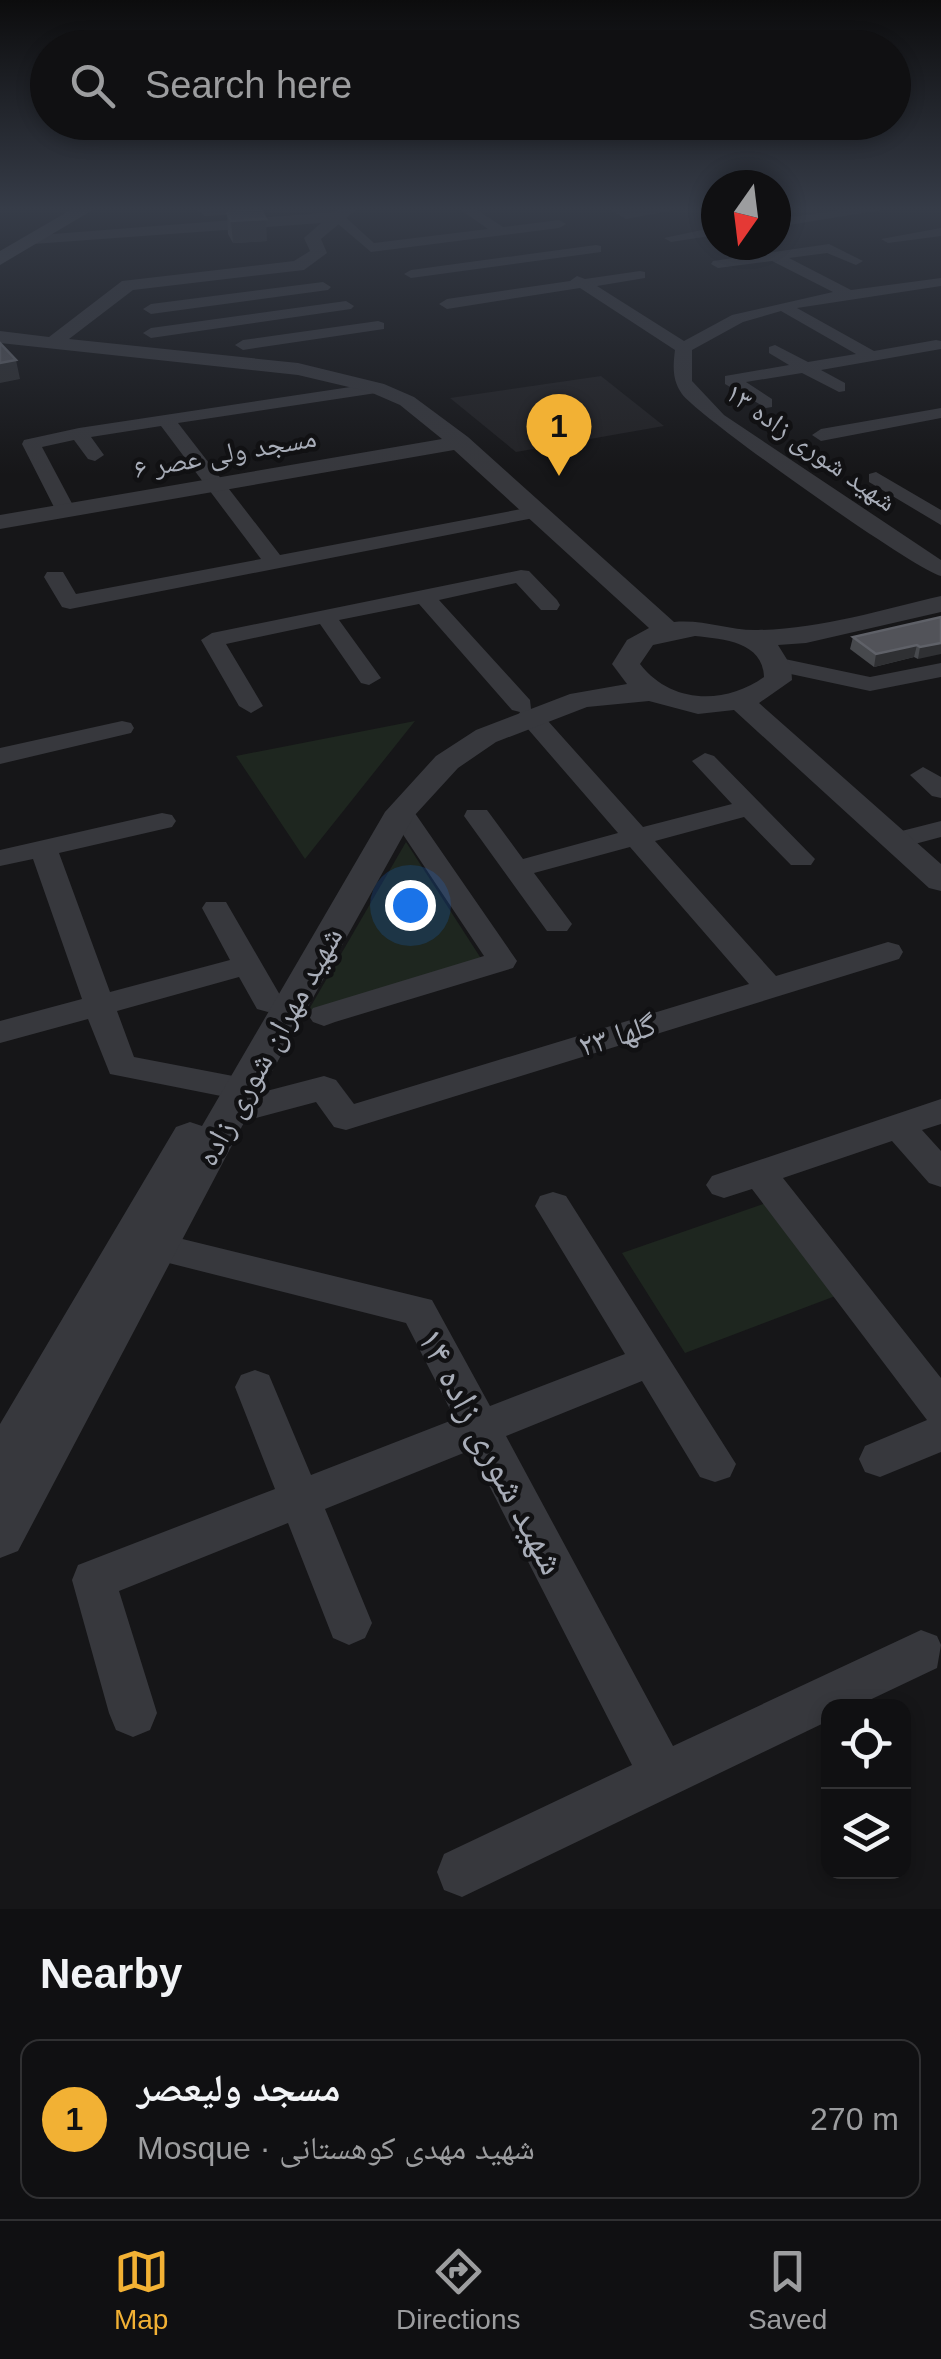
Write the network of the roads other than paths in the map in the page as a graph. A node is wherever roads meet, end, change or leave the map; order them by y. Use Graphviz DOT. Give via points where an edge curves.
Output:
graph roads {
  1 [pos="111,297"];
  2 [pos="241,297"];
  3 [pos="283,297"];
  4 [pos="491,297"];
  5 [pos="523,297"];
  6 [pos="603,297"];
  7 [pos="845,297"];
  8 [pos="346,306"];
  9 [pos="785,307"];
  10 [pos="538,308"];
  11 [pos="151,309"];
  12 [pos="296,313"];
  13 [pos="467,319"];
  14 [pos="378,326"];
  15 [pos="192,328"];
  16 [pos="902,328"];
  17 [pos="318,332"];
  18 [pos="151,333"];
  19 [pos="0,337"];
  20 [pos="52,343"];
  21 [pos="244,345"];
  22 [pos="938,346"];
  23 [pos="684,348"];
  24 [pos="775,350"];
  25 [pos="164,355"];
  26 [pos="872,356"];
  27 [pos="805,368"];
  28 [pos="377,388"];
  29 [pos="840,388"];
  30 [pos="332,395"];
  31 [pos="766,403"];
  32 [pos="249,408"];
  33 [pos="941,413"];
  34 [pos="351,414"];
  35 [pos="167,421"];
  36 [pos="266,428"];
  37 [pos="79,433"];
  38 [pos="821,436"];
  39 [pos="460,442"];
  40 [pos="95,455"];
  41 [pos="876,478"];
  42 [pos="216,486"];
  43 [pos="941,498"];
  44 [pos="446,502"];
  45 [pos="915,503"];
  46 [pos="66,511"];
  47 [pos="536,512"];
  48 [pos="941,520"];
  49 [pos="0,522"];
  50 [pos="353,522"];
  51 [pos="469,525"];
  52 [pos="369,544"];
  53 [pos="162,556"];
  54 [pos="273,560"];
  55 [pos="941,570"];
  56 [pos="55,577"];
  57 [pos="177,579"];
  58 [pos="424,596"];
  59 [pos="941,604"];
  60 [pos="549,605"];
  61 [pos="941,614"];
  62 [pos="326,616"];
  63 [pos="667,630"];
  64 [pos="750,638"];
  65 [pos="626,664"];
  66 [pos="780,665"];
  67 [pos="941,670"];
  68 [pos="369,678"];
  69 [pos="653,692"];
  70 [pos="741,702"];
  71 [pos="251,706"];
  72 [pos="526,711"];
  73 [pos="122,728"];
  74 [pos="2,749"];
  75 [pos="705,761"];
  76 [pos="750,807"];
  77 [pos="401,812"];
  78 [pos="477,816"];
  79 [pos="162,821"];
  80 [pos="941,829"];
  81 [pos="636,837"];
  82 [pos="896,842"];
  83 [pos="43,848"];
  84 [pos="0,858"];
  85 [pos="801,859"];
  86 [pos="516,870"];
  87 [pos="941,882"];
  88 [pos="216,908"];
  89 [pos="557,924"];
  90 [pos="888,952"];
  91 [pos="247,965"];
  92 [pos="768,988"];
  93 [pos="268,1002"];
  94 [pos="99,1006"];
  95 [pos="324,1016"];
  96 [pos="0,1032"];
  97 [pos="225,1098"];
  98 [pos="941,1111"];
  99 [pos="898,1126"];
  100 [pos="941,1174"];
  101 [pos="552,1206"];
  102 [pos="158,1248"];
  103 [pos="650,1361"];
  104 [pos="255,1387"];
  105 [pos="941,1408"];
  106 [pos="480,1428"];
  107 [pos="941,1433"];
  108 [pos="880,1458"];
  109 [pos="715,1464"];
  110 [pos="0,1468"];
  111 [pos="300,1499"];
  112 [pos="0,1534"];
  113 [pos="350,1624"];
  114 [pos="920,1652"];
  115 [pos="133,1713"];
  116 [pos="663,1776"];
  117 [pos="462,1872"];
  1 -- 20 [label="street"];
  2 -- 11 [label="street"];
  3 -- 12 [label="street"];
  4 -- 13 [label="street" via="446,304"];
  5 -- 10 [label="street"];
  6 -- 23 [label="street"];
  7 -- 9 [label="street"];
  8 -- 12 [label="street"];
  9 -- 23 [label="street" via="716,325"];
  9 -- 26 [label="street"];
  12 -- 15 [label="street"];
  12 -- 17 [label="street"];
  14 -- 17 [label="street"];
  15 -- 18 [label="street"];
  15 -- 25 [label="street"];
  16 -- 22 [label="street"];
  17 -- 21 [label="street"];
  19 -- 20 [label="street"];
  20 -- 25 [label="street"];
  22 -- 26 [label="street"];
  23 -- 55 [label="street, شهید شوری زاده ۱۳" via="678,372 688,392 718,419"];
  24 -- 27 [label="street"];
  25 -- 28 [label="street" via="298,370"];
  26 -- 27 [label="street"];
  27 -- 29 [label="street"];
  27 -- 31 [label="street" via="731,380"];
  28 -- 30 [label="street"];
  28 -- 39 [label="street" via="407,401"];
  30 -- 32 [label="street"];
  30 -- 34 [label="street"];
  32 -- 35 [label="street"];
  32 -- 36 [label="street"];
  33 -- 38 [label="street"];
  35 -- 37 [label="street"];
  35 -- 42 [label="street"];
  37 -- 40 [label="street"];
  37 -- 46 [label="street" via="31,444"];
  39 -- 42 [label="street, مسجد ولی عصر ۶"];
  39 -- 47 [label="street"];
  41 -- 45 [label="street"];
  42 -- 46 [label="street, مسجد ولی عصر ۶"];
  42 -- 54 [label="street"];
  43 -- 45 [label="street"];
  44 -- 51 [label="street"];
  45 -- 48 [label="street"];
  46 -- 49 [label="street, مسجد ولی عصر ۶"];
  47 -- 51 [label="street"];
  47 -- 63 [label="street"];
  50 -- 52 [label="street"];
  51 -- 52 [label="street"];
  52 -- 54 [label="street"];
  53 -- 57 [label="street"];
  54 -- 57 [label="street"];
  56 -- 57 [label="street" via="70,602"];
  58 -- 60 [label="street" via="521,576"];
  58 -- 62 [label="street"];
  58 -- 72 [label="street"];
  59 -- 64 [label="street" via="806,635"];
  61 -- 66 [label="street" via="818,643"];
  62 -- 68 [label="street"];
  62 -- 71 [label="street" via="212,640"];
  63 -- 64 [label="street" via="724,630"];
  63 -- 65 [label="street, شهید مهران شوری زاده" via="644,638"];
  64 -- 66 [label="street"];
  65 -- 69 [label="street" via="634,680"];
  65 -- 72 [label="street, شهید مهران شوری زاده" via="607,679"];
  66 -- 67 [label="street" via="870,684"];
  66 -- 70 [label="street" via="778,680"];
  69 -- 70 [label="street, شهید مهران شوری زاده" via="696,703"];
  69 -- 72 [label="street, شهید مهران شوری زاده"];
  70 -- 82 [label="street"];
  72 -- 77 [label="street, شهید مهران شوری زاده" via="448,762"];
  72 -- 81 [label="street"];
  72 -- 93 [label="street, شهید مهران شوری زاده" via="472,726 430,754 398,787"];
  73 -- 74 [label="street"];
  75 -- 76 [label="street"];
  76 -- 81 [label="street"];
  76 -- 85 [label="street"];
  77 -- 95 [label="street" via="502,962"];
  77 -- 97 [label="street, شهید مهران شوری زاده"];
  78 -- 86 [label="street"];
  79 -- 83 [label="street"];
  80 -- 82 [label="street"];
  81 -- 86 [label="street"];
  81 -- 92 [label="street"];
  82 -- 87 [label="street"];
  83 -- 84 [label="street"];
  83 -- 94 [label="street"];
  86 -- 89 [label="street"];
  88 -- 91 [label="street"];
  90 -- 92 [label="street, گلها ۲۳"];
  91 -- 93 [label="street"];
  91 -- 94 [label="street"];
  92 -- 97 [label="street, گلها ۲۳" via="346,1118 324,1088"];
  93 -- 97 [label="street, شهید مهران شوری زاده"];
  94 -- 96 [label="street"];
  94 -- 97 [label="street" via="121,1066"];
  97 -- 102 [label="street, شهید مهران شوری زاده"];
  97 -- 110 [label="street, شهید مهران شوری زاده"];
  98 -- 99 [label="street"];
  99 -- 100 [label="street"];
  99 -- 105 [label="street" via="742,1179"];
  101 -- 103 [label="street"];
  102 -- 106 [label="street, شهید شوری زاده ۱۴" via="419,1311"];
  102 -- 112 [label="street, شهید مهران شوری زاده"];
  103 -- 106 [label="street"];
  103 -- 109 [label="street"];
  104 -- 111 [label="street"];
  106 -- 111 [label="street"];
  106 -- 116 [label="street, شهید شوری زاده ۱۴"];
  107 -- 108 [label="street"];
  111 -- 113 [label="street"];
  111 -- 115 [label="street" via="94,1580"];
  114 -- 116 [label="street"];
  116 -- 117 [label="street"];
}
